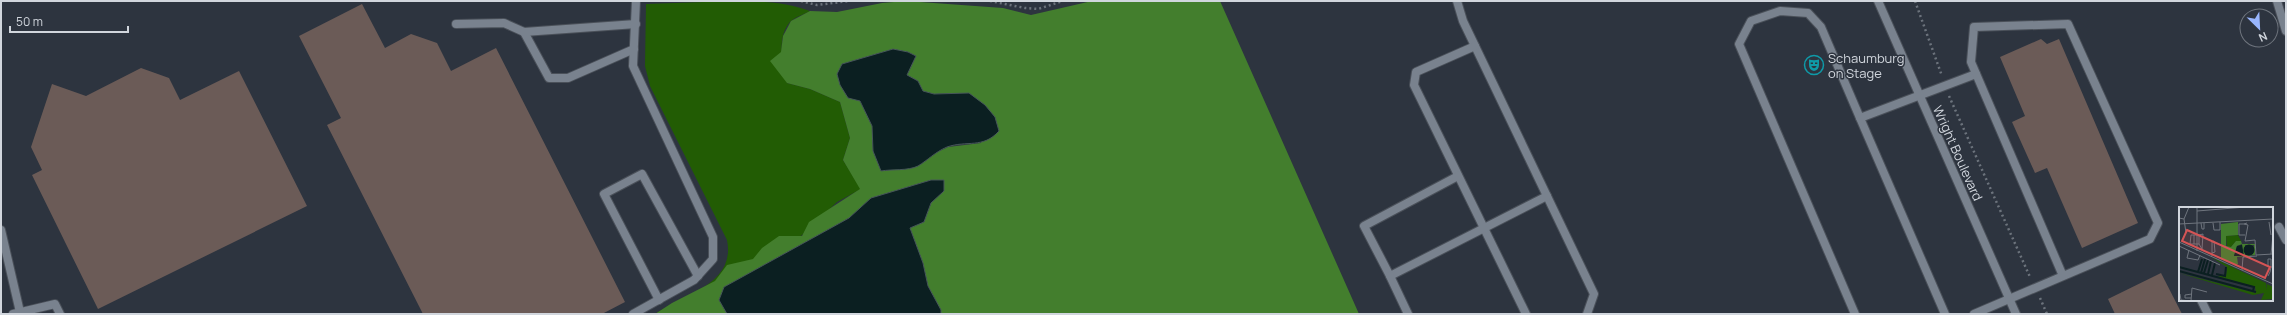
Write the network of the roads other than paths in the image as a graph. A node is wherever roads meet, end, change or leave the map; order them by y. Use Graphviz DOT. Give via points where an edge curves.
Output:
graph roads {
  1 [pos="636,1"];
  2 [pos="1458,1"];
  3 [pos="1878,1"];
  4 [pos="2277,1"];
  5 [pos="456,24"];
  6 [pos="636,24"];
  7 [pos="2286,31"];
  8 [pos="524,32"];
  9 [pos="1475,46"];
  10 [pos="634,49"];
  11 [pos="1976,74"];
  12 [pos="1920,96"];
  13 [pos="1860,118"];
  14 [pos="1458,176"];
  15 [pos="1547,196"];
  16 [pos="2279,227"];
  17 [pos="1484,228"];
  18 [pos="1,230"];
  19 [pos="2286,240"];
  20 [pos="698,276"];
  21 [pos="1390,276"];
  22 [pos="2063,276"];
  23 [pos="2010,299"];
  24 [pos="659,300"];
  25 [pos="2202,301"];
  26 [pos="16,313"];
  27 [pos="60,314"];
  28 [pos="633,314"];
  29 [pos="1408,314"];
  30 [pos="1526,314"];
  31 [pos="1587,314"];
  32 [pos="1855,314"];
  33 [pos="1945,314"];
  34 [pos="1974,314"];
  35 [pos="2016,314"];
  36 [pos="2208,314"];
  1 -- 6 [label="street"];
  2 -- 9 [label="street" via="1463,21"];
  3 -- 12 [label="street, Wright Boulevard"];
  4 -- 7 [label="street"];
  5 -- 8 [label="street" via="504,23"];
  6 -- 8 [label="street"];
  6 -- 10 [label="street"];
  8 -- 10 [label="street" via="549,78 568,78"];
  9 -- 14 [label="street" via="1416,72 1414,85"];
  9 -- 15 [label="street"];
  10 -- 20 [label="street" via="633,66 713,237 713,259"];
  11 -- 12 [label="street"];
  11 -- 22 [label="street"];
  11 -- 22 [label="street" via="1971,62 1974,27 2068,24 2158,223 2150,239"];
  12 -- 13 [label="street"];
  12 -- 23 [label="street, Wright Boulevard"];
  13 -- 32 [label="street" via="1821,27 1808,13 1780,11 1751,21 1739,44"];
  13 -- 33 [label="street"];
  14 -- 17 [label="street"];
  14 -- 21 [label="street" via="1364,226"];
  15 -- 17 [label="street"];
  15 -- 31 [label="street" via="1594,294"];
  16 -- 19 [label="street"];
  17 -- 21 [label="street"];
  17 -- 30 [label="street"];
  18 -- 26 [label="street"];
  20 -- 24 [label="street"];
  20 -- 24 [label="street" via="642,174 604,194"];
  21 -- 29 [label="street"];
  22 -- 23 [label="street"];
  23 -- 34 [label="street"];
  23 -- 35 [label="street, Wright Boulevard"];
  24 -- 28 [label="street"];
  25 -- 36 [label="street"];
  26 -- 27 [label="street" via="55,304"];
}
